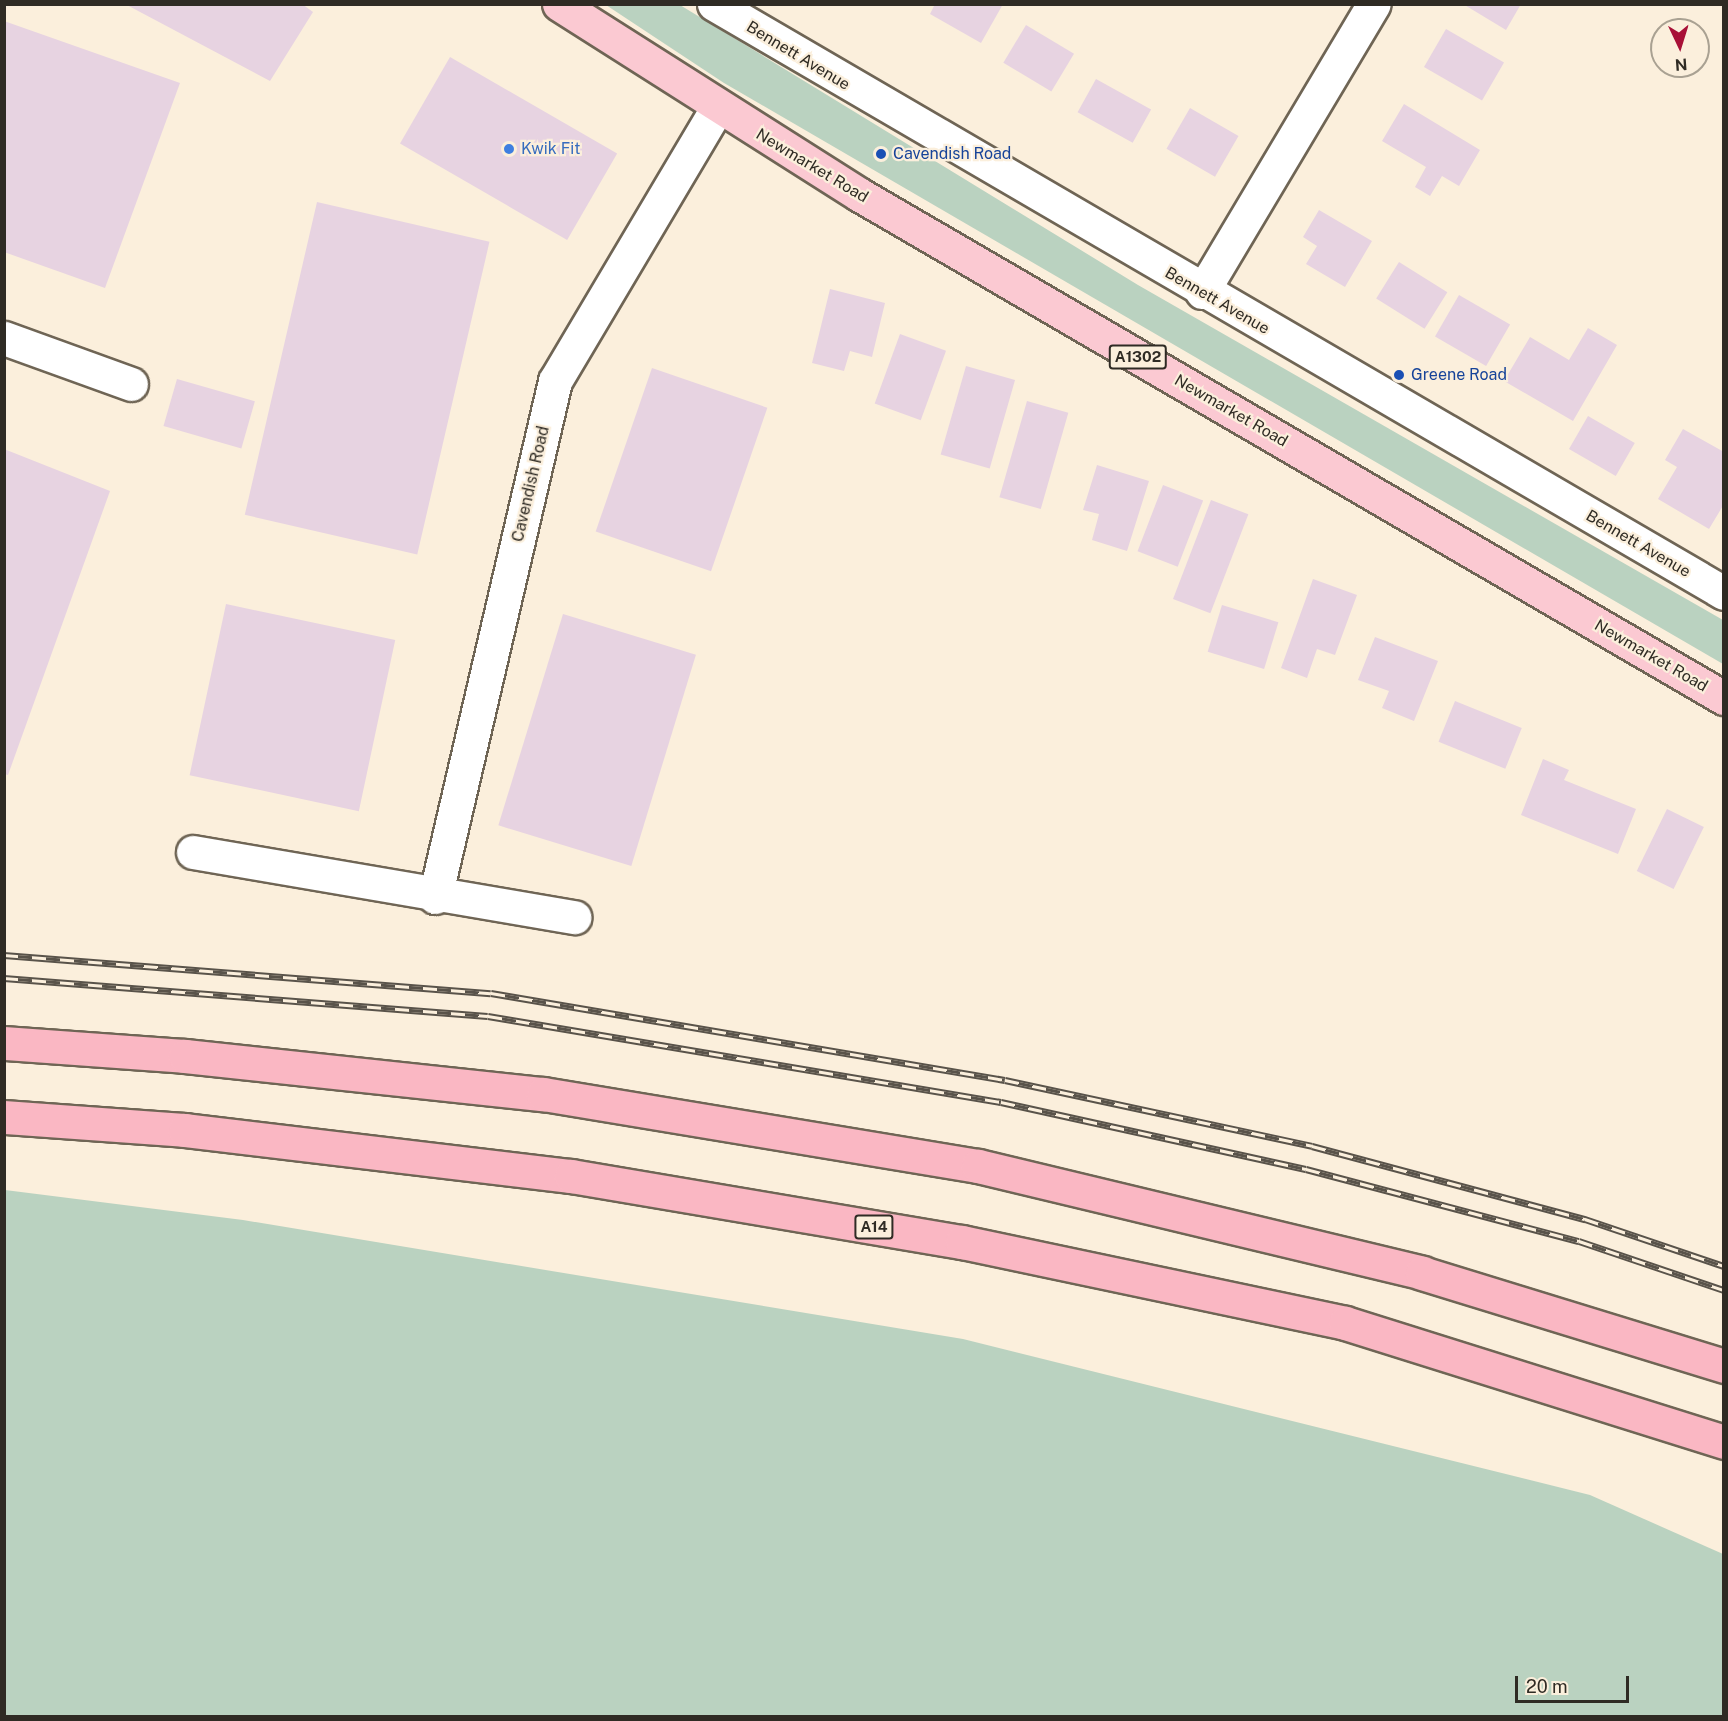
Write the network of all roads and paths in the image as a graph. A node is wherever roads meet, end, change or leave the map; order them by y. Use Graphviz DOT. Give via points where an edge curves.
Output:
graph roads {
  1 [pos="559,4"];
  2 [pos="714,4"];
  3 [pos="1374,4"];
  4 [pos="717,108"];
  5 [pos="1202,292"];
  6 [pos="4,338"];
  7 [pos="131,384"];
  8 [pos="1724,593"];
  9 [pos="1724,698"];
  10 [pos="193,852"];
  11 [pos="435,897"];
  12 [pos="574,917"];
  13 [pos="4,1043"];
  14 [pos="4,1117"];
  15 [pos="1724,1366"];
  16 [pos="1724,1442"];
  1 -- 4 [label="main road, Newmarket Road / A1302"];
  2 -- 5 [label="street, Bennett Avenue"];
  3 -- 5 [label="street"];
  4 -- 9 [label="main road, Newmarket Road / A1302"];
  4 -- 11 [label="street, Cavendish Road" via="555,381"];
  5 -- 8 [label="street, Bennett Avenue"];
  6 -- 7 [label="street"];
  10 -- 11 [label="street"];
  11 -- 12 [label="street"];
  13 -- 15 [label="highway" via="185,1056 543,1094 978,1166 1422,1273"];
  14 -- 16 [label="highway, A14" via="185,1130 571,1176 962,1242 1345,1323"];
}
